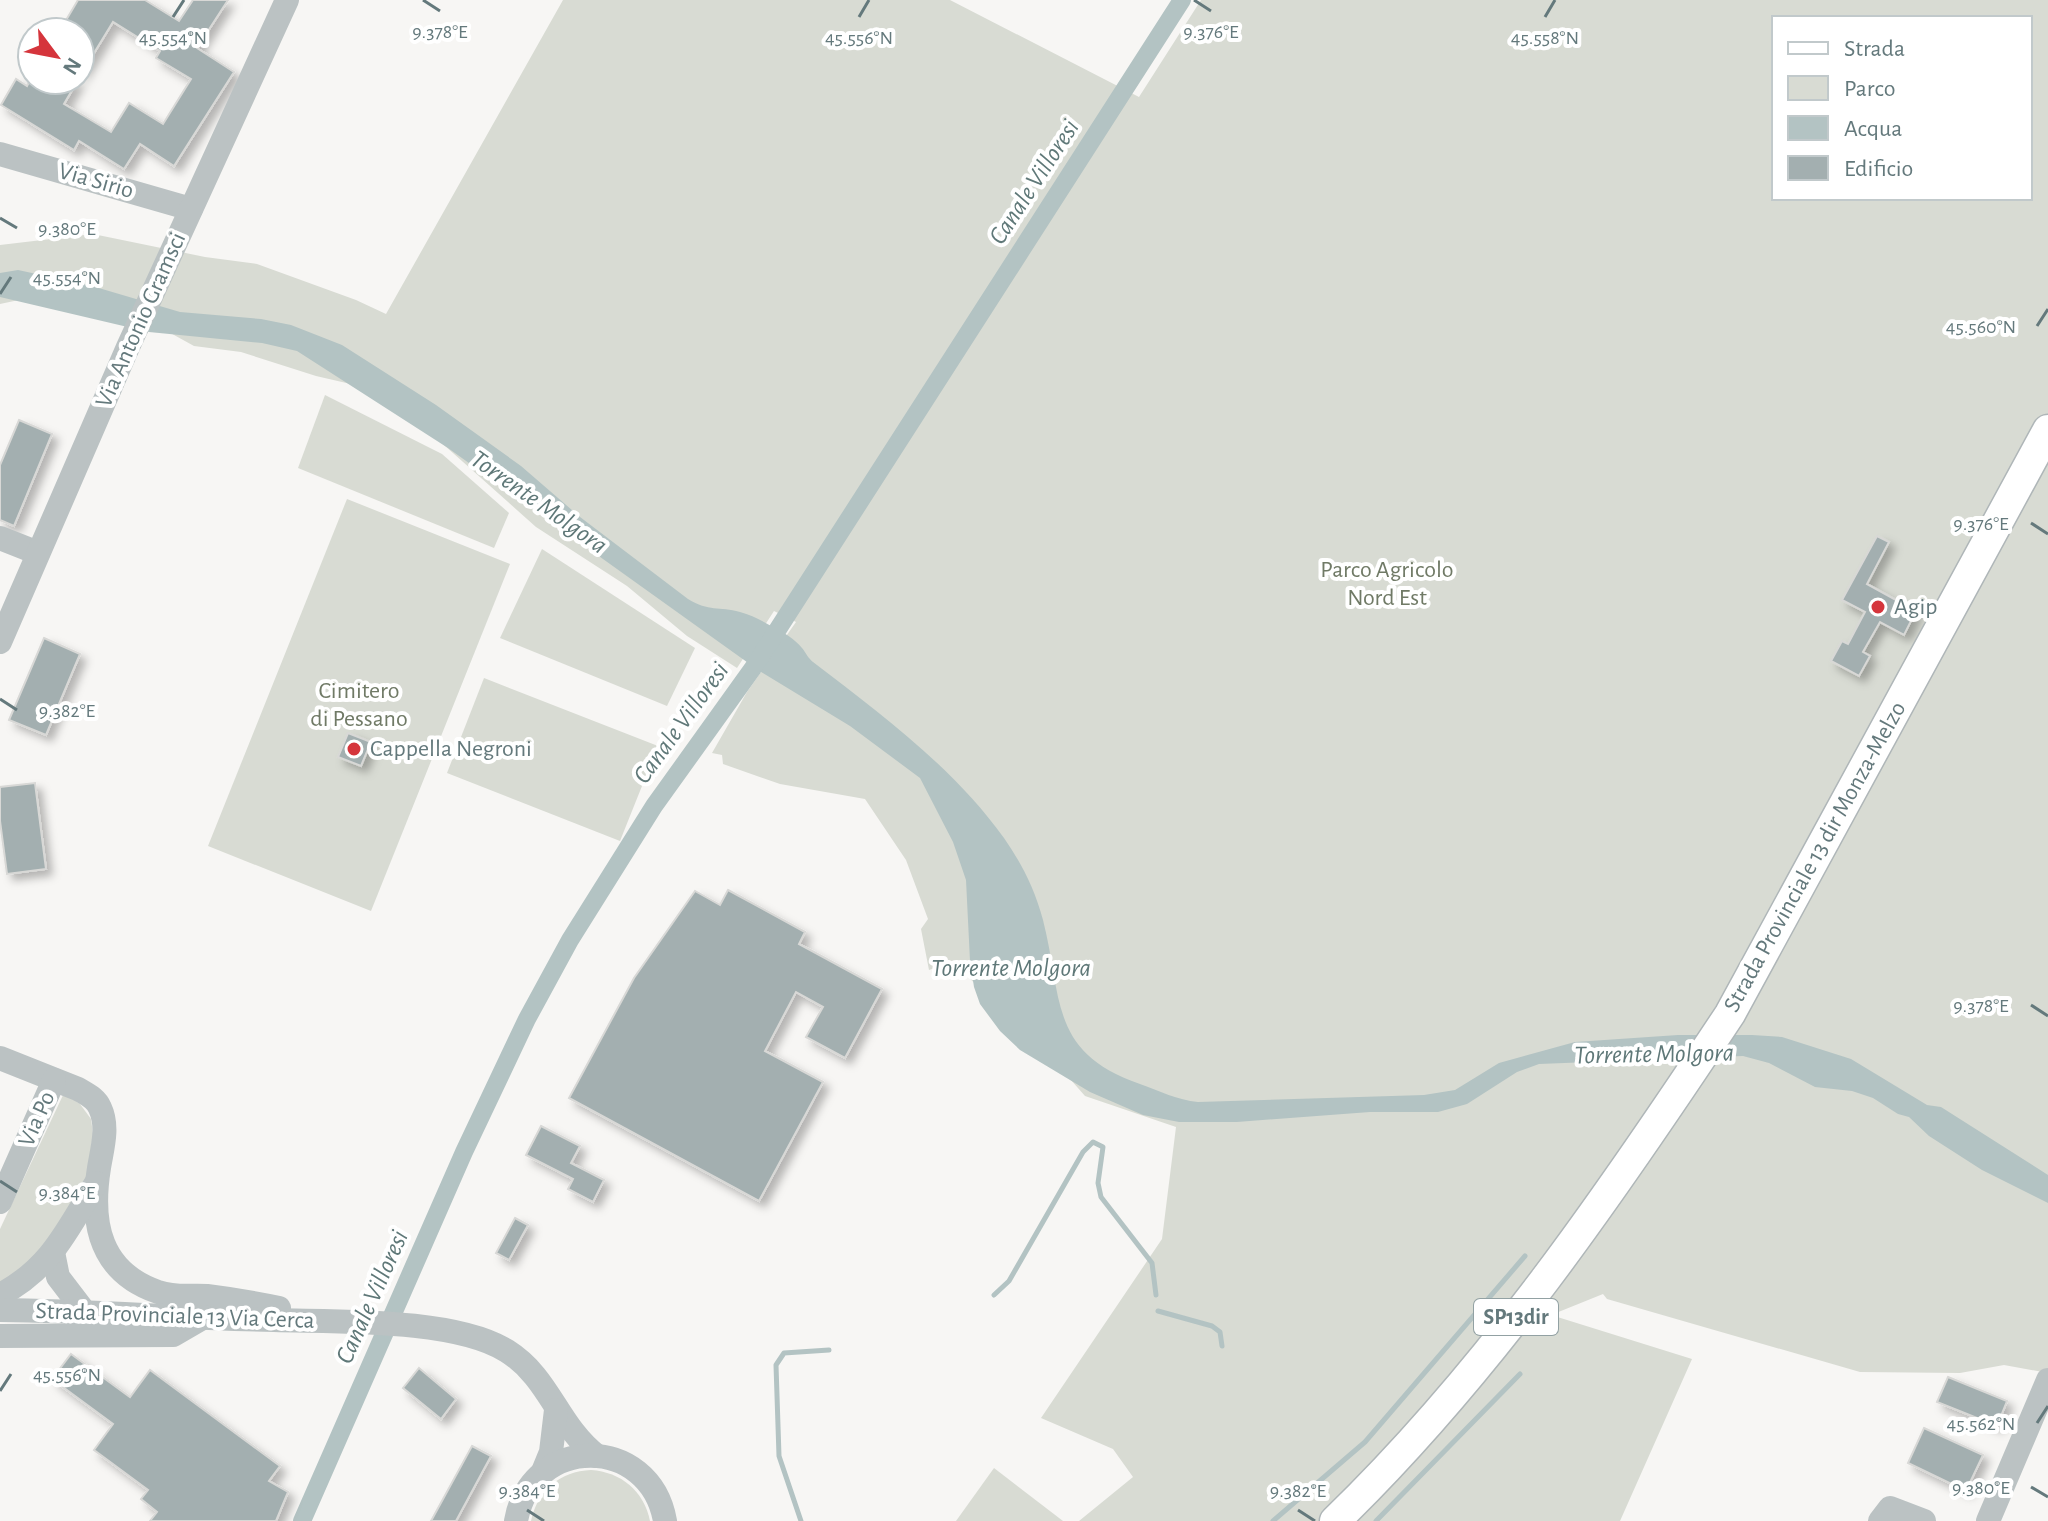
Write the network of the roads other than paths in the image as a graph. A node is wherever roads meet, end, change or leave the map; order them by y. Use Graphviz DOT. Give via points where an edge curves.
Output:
graph roads {
  1 [pos="287,0"];
  2 [pos="0,154"];
  3 [pos="191,209"];
  4 [pos="2048,430"];
  5 [pos="6,540"];
  6 [pos="38,553"];
  7 [pos="0,642"];
  8 [pos="0,1058"];
  9 [pos="54,1080"];
  10 [pos="97,1181"];
  11 [pos="0,1202"];
  12 [pos="53,1252"];
  13 [pos="0,1295"];
  14 [pos="0,1310"];
  15 [pos="84,1311"];
  16 [pos="204,1317"];
  17 [pos="344,1321"];
  18 [pos="0,1336"];
  19 [pos="2048,1380"];
  20 [pos="556,1410"];
  21 [pos="597,1456"];
  22 [pos="542,1474"];
  23 [pos="516,1521"];
  24 [pos="665,1521"];
  25 [pos="1335,1521"];
  26 [pos="1880,1521"];
  27 [pos="1924,1521"];
  28 [pos="1988,1521"];
  1 -- 3 [label="street, Via Antonio Gramsci"];
  2 -- 3 [label="street, Via Sirio"];
  3 -- 6 [label="street, Via Antonio Gramsci"];
  4 -- 25 [label="main road, Strada Provinciale 13 dir Monza-Melzo / SP13dir" via="1730,1014 1493,1348"];
  5 -- 6 [label="street"];
  6 -- 7 [label="street, Via Antonio Gramsci"];
  8 -- 9 [label="street"];
  9 -- 10 [label="street" via="89,1095 101,1108 105,1134"];
  9 -- 11 [label="street, Via Po"];
  10 -- 12 [label="street"];
  10 -- 17 [label="street" via="103,1246 135,1281 169,1295 220,1298"];
  12 -- 13 [label="street" via="30,1277"];
  12 -- 15 [label="street" via="58,1277"];
  14 -- 15 [label="street, Strada Provinciale 13 Via Cerca"];
  15 -- 16 [label="street, Strada Provinciale 13 Via Cerca"];
  16 -- 17 [label="street, Strada Provinciale 13 Via Cerca"];
  16 -- 18 [label="street" via="173,1335"];
  17 -- 20 [label="street, Strada Provinciale 13 Via Cerca" via="476,1337 501,1347 537,1377"];
  19 -- 28 [label="street"];
  20 -- 21 [label="street, Strada Provinciale 13 Via Cerca"];
  20 -- 22 [label="street" via="551,1452"];
  21 -- 22 [label="street" via="569,1459"];
  21 -- 24 [label="street" via="624,1463 643,1476"];
  22 -- 23 [label="street" via="525,1493"];
  26 -- 27 [label="street" via="1890,1508"];
}
